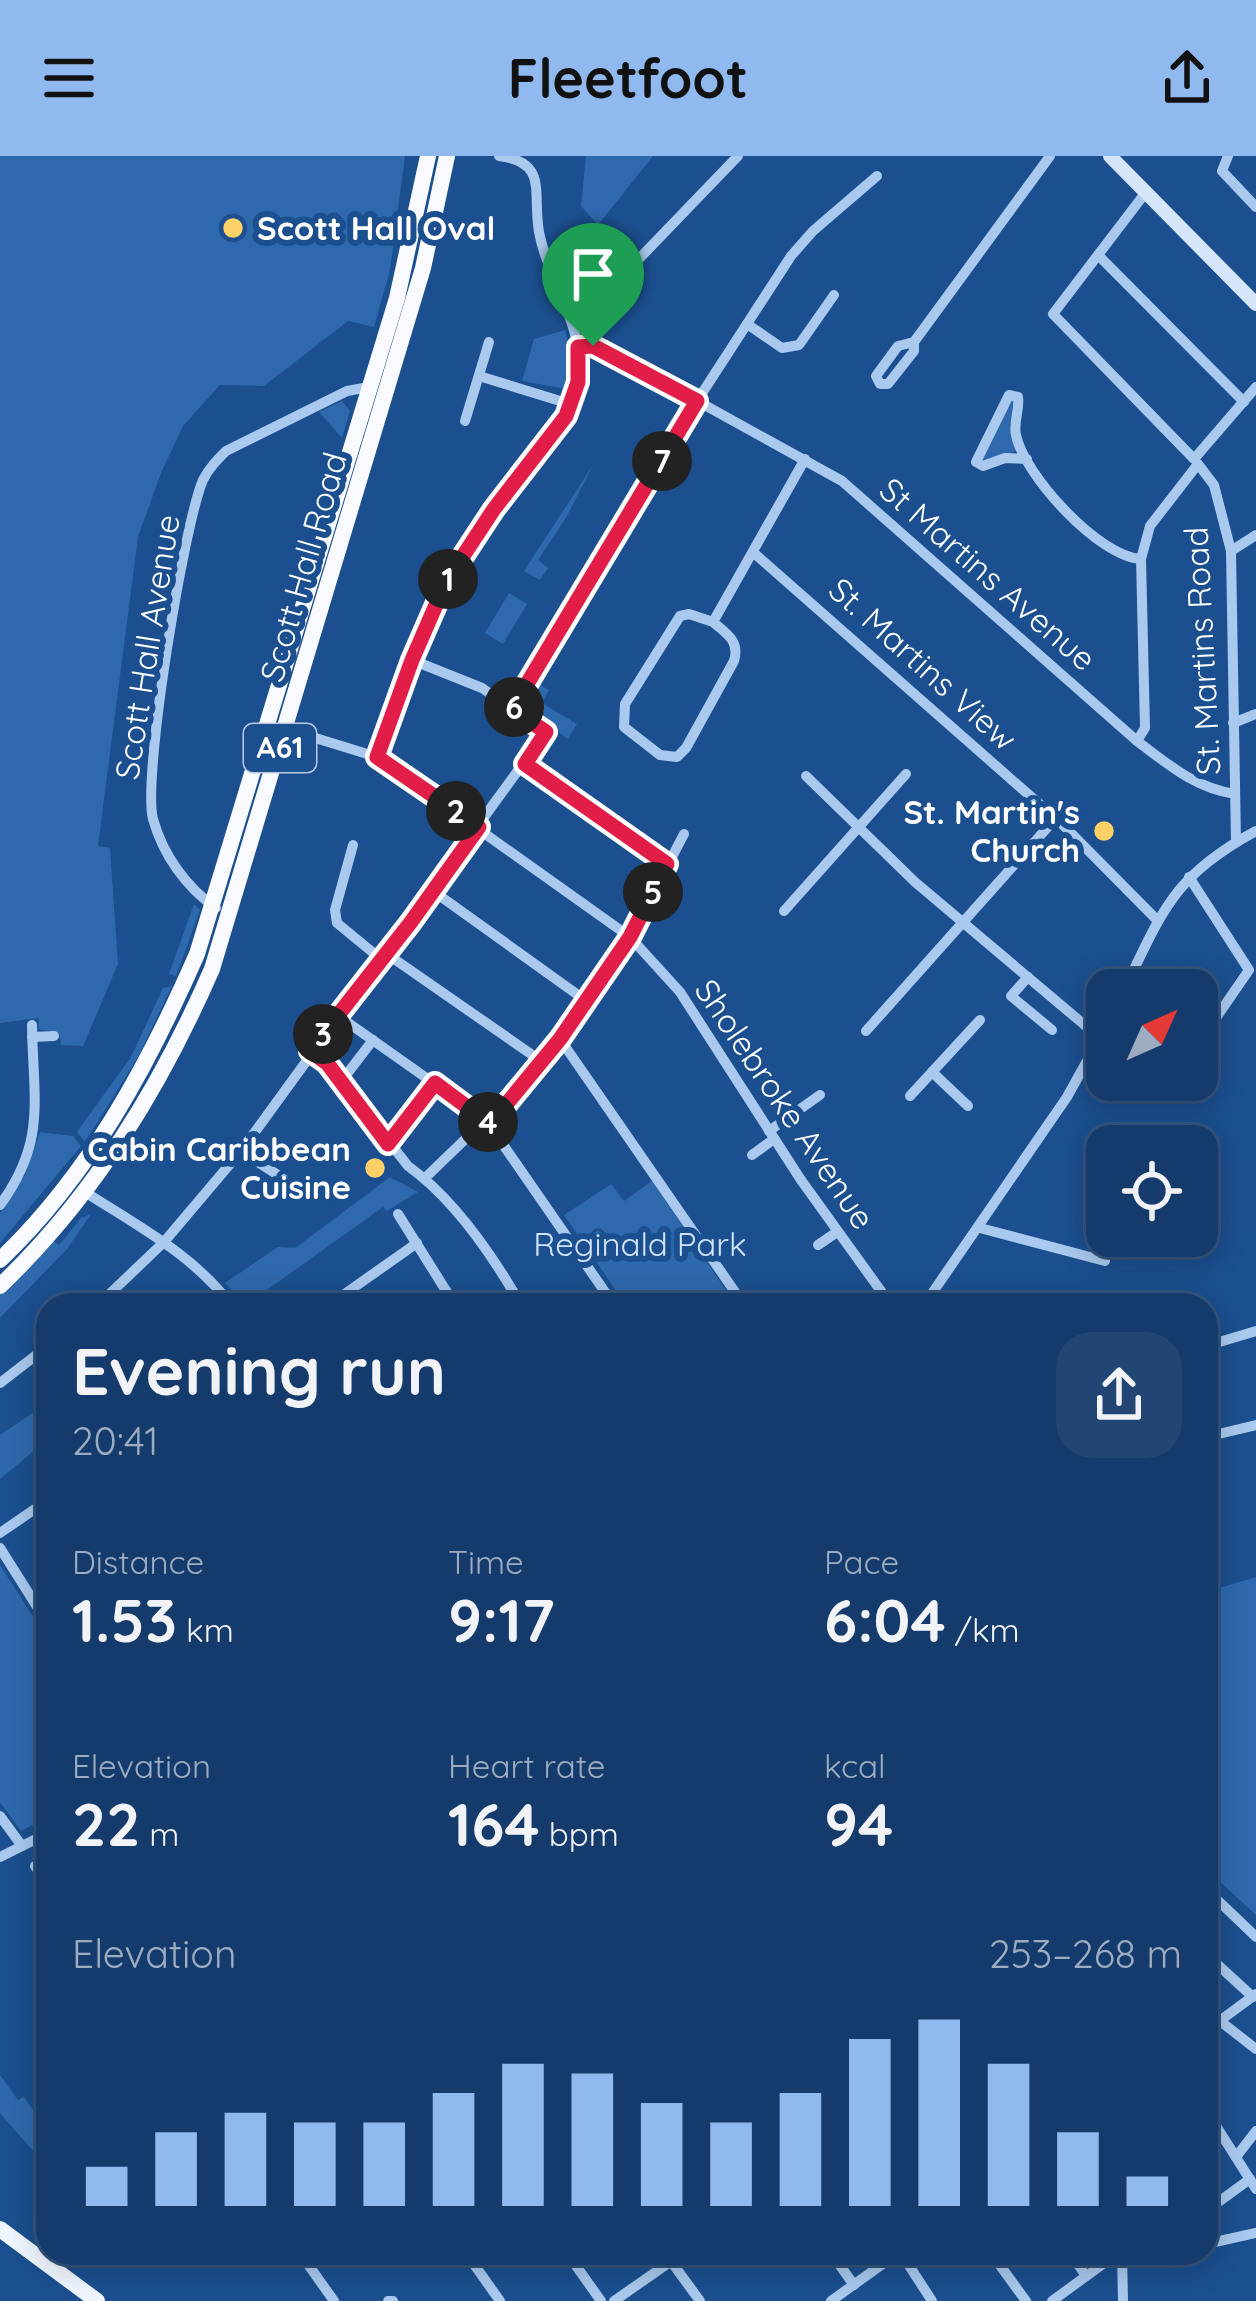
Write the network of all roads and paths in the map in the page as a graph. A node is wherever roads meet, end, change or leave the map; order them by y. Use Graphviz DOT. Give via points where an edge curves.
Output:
graph roads {
  1 [pos="428,156"];
  2 [pos="447,156"];
  3 [pos="499,156"];
  4 [pos="738,156"];
  5 [pos="1050,156"];
  6 [pos="1110,156"];
  7 [pos="1228,156"];
  8 [pos="877,176"];
  9 [pos="1146,192"];
  10 [pos="430,198"];
  11 [pos="1255,201"];
  12 [pos="1098,255"];
  13 [pos="834,296"];
  14 [pos="1256,304"];
  15 [pos="567,312"];
  16 [pos="746,324"];
  17 [pos="489,342"];
  18 [pos="914,342"];
  19 [pos="578,347"];
  20 [pos="479,376"];
  21 [pos="1256,387"];
  22 [pos="378,389"];
  23 [pos="697,401"];
  24 [pos="1244,402"];
  25 [pos="570,404"];
  26 [pos="465,421"];
  27 [pos="805,458"];
  28 [pos="1028,459"];
  29 [pos="1196,462"];
  30 [pos="1256,535"];
  31 [pos="1231,551"];
  32 [pos="754,553"];
  33 [pos="1141,559"];
  34 [pos="713,622"];
  35 [pos="412,660"];
  36 [pos="512,709"];
  37 [pos="1256,714"];
  38 [pos="1233,722"];
  39 [pos="278,726"];
  40 [pos="1137,741"];
  41 [pos="377,757"];
  42 [pos="525,764"];
  43 [pos="906,774"];
  44 [pos="806,776"];
  45 [pos="1235,794"];
  46 [pos="1055,819"];
  47 [pos="479,827"];
  48 [pos="858,827"];
  49 [pos="1256,830"];
  50 [pos="684,834"];
  51 [pos="1236,842"];
  52 [pos="353,844"];
  53 [pos="667,864"];
  54 [pos="1189,877"];
  55 [pos="433,891"];
  56 [pos="222,910"];
  57 [pos="784,911"];
  58 [pos="1156,919"];
  59 [pos="963,922"];
  60 [pos="630,937"];
  61 [pos="384,957"];
  62 [pos="1133,969"];
  63 [pos="1028,977"];
  64 [pos="585,1000"];
  65 [pos="337,1015"];
  66 [pos="1218,1015"];
  67 [pos="980,1020"];
  68 [pos="1086,1026"];
  69 [pos="1052,1030"];
  70 [pos="866,1031"];
  71 [pos="54,1036"];
  72 [pos="560,1039"];
  73 [pos="374,1040"];
  74 [pos="310,1051"];
  75 [pos="541,1061"];
  76 [pos="1086,1063"];
  77 [pos="932,1072"];
  78 [pos="340,1083"];
  79 [pos="435,1083"];
  80 [pos="820,1095"];
  81 [pos="910,1096"];
  82 [pos="968,1106"];
  83 [pos="486,1123"];
  84 [pos="771,1135"];
  85 [pos="388,1144"];
  86 [pos="241,1151"];
  87 [pos="752,1154"];
  88 [pos="424,1178"];
  89 [pos="77,1186"];
  90 [pos="304,1192"];
  91 [pos="0,1205"];
  92 [pos="398,1214"];
  93 [pos="980,1228"];
  94 [pos="837,1232"];
  95 [pos="164,1242"];
  96 [pos="417,1243"];
  97 [pos="818,1245"];
  98 [pos="0,1260"];
  99 [pos="1106,1261"];
  100 [pos="0,1286"];
  101 [pos="111,1293"];
  102 [pos="221,1293"];
  103 [pos="350,1293"];
  104 [pos="448,1293"];
  105 [pos="509,1293"];
  106 [pos="606,1293"];
  107 [pos="736,1293"];
  108 [pos="882,1293"];
  109 [pos="933,1293"];
  110 [pos="1256,1331"];
  111 [pos="1218,1342"];
  112 [pos="36,1355"];
  113 [pos="0,1383"];
  114 [pos="1256,1425"];
  115 [pos="1218,1434"];
  116 [pos="36,1508"];
  117 [pos="0,1533"];
  118 [pos="0,1548"];
  119 [pos="36,1605"];
  120 [pos="0,1816"];
  121 [pos="36,1839"];
  122 [pos="22,1846"];
  123 [pos="0,1857"];
  124 [pos="1218,1901"];
  125 [pos="1256,1937"];
  126 [pos="1218,1969"];
  127 [pos="1254,1996"];
  128 [pos="1220,2021"];
  129 [pos="1256,2048"];
  130 [pos="1256,2131"];
  131 [pos="1218,2136"];
  132 [pos="1235,2157"];
  133 [pos="1253,2184"];
  134 [pos="1218,2204"];
  135 [pos="0,2229"];
  136 [pos="1256,2233"];
  137 [pos="1218,2241"];
  138 [pos="36,2256"];
  139 [pos="48,2265"];
  140 [pos="312,2265"];
  141 [pos="474,2265"];
  142 [pos="576,2265"];
  143 [pos="658,2265"];
  144 [pos="674,2265"];
  145 [pos="840,2265"];
  146 [pos="882,2265"];
  147 [pos="907,2265"];
  148 [pos="1000,2265"];
  149 [pos="1078,2265"];
  150 [pos="1105,2265"];
  151 [pos="1121,2265"];
  152 [pos="1086,2276"];
  153 [pos="854,2285"];
  154 [pos="97,2301"];
  155 [pos="334,2301"];
  156 [pos="500,2301"];
  157 [pos="601,2301"];
  158 [pos="614,2301"];
  159 [pos="700,2301"];
  160 [pos="831,2301"];
  161 [pos="932,2301"];
  162 [pos="1026,2301"];
  163 [pos="1052,2301"];
  164 [pos="1124,2301"];
  1 -- 10 [label="highway, Scott Hall Road / A61"];
  2 -- 10 [label="highway, Scott Hall Road / A61"];
  3 -- 15 [label="street" via="533,170 543,249"];
  4 -- 15 [label="street" via="610,289"];
  5 -- 18 [label="street"];
  6 -- 9 [label="main road"];
  7 -- 11 [label="street" via="1222,171"];
  8 -- 16 [label="street" via="813,231"];
  9 -- 12 [label="street"];
  9 -- 14 [label="main road"];
  10 -- 22 [label="highway, Scott Hall Road / A61" via="423,268"];
  12 -- 24 [label="street"];
  12 -- 29 [label="street, St. Martins Road" via="1053,314"];
  13 -- 16 [label="street" via="799,345 782,348"];
  15 -- 19 [label="street"];
  16 -- 23 [label="street"];
  17 -- 20 [label="street"];
  19 -- 23 [label="street, St Martins Avenue" via="604,350"];
  19 -- 25 [label="street"];
  20 -- 25 [label="street"];
  20 -- 26 [label="street"];
  21 -- 24 [label="street"];
  22 -- 39 [label="highway, Scott Hall Road / A61"];
  22 -- 56 [label="street, Scott Hall Avenue" via="347,391 226,451 198,497 168,649 152,815 188,885"];
  23 -- 27 [label="street, St Martins Avenue"];
  23 -- 36 [label="street"];
  24 -- 29 [label="street"];
  25 -- 35 [label="street" via="446,582"];
  27 -- 32 [label="street"];
  27 -- 40 [label="street, St Martins Avenue" via="867,502"];
  28 -- 28 [label="street" via="976,463 1009,395 1018,397 1015,433"];
  28 -- 33 [label="street" via="1083,530"];
  29 -- 31 [label="street, St. Martins Road" via="1214,484"];
  29 -- 33 [label="street" via="1150,526"];
  30 -- 31 [label="street"];
  31 -- 38 [label="street, St. Martins Road"];
  32 -- 34 [label="street"];
  32 -- 46 [label="street, St. Martins View"];
  33 -- 40 [label="street" via="1145,728"];
  34 -- 34 [label="street" via="735,643 734,661 686,748 677,757 660,754 624,728 626,704 680,616"];
  35 -- 36 [label="street" via="455,674"];
  35 -- 41 [label="street"];
  36 -- 42 [label="street" via="546,732"];
  37 -- 38 [label="street"];
  38 -- 45 [label="street, St. Martins Road"];
  39 -- 41 [label="street, Sholebroke Avenue"];
  39 -- 56 [label="highway, Scott Hall Road / A61"];
  40 -- 45 [label="street, St Martins Avenue" via="1185,777"];
  41 -- 47 [label="street, Sholebroke Avenue"];
  42 -- 47 [label="street"];
  42 -- 53 [label="street"];
  43 -- 48 [label="street"];
  44 -- 48 [label="street"];
  45 -- 51 [label="street, St. Martins Road"];
  46 -- 58 [label="street, St. Martins View"];
  46 -- 59 [label="street"];
  47 -- 55 [label="street"];
  47 -- 60 [label="street, Sholebroke Avenue"];
  48 -- 57 [label="street"];
  48 -- 59 [label="street"];
  49 -- 51 [label="street"];
  50 -- 53 [label="street"];
  51 -- 54 [label="street"];
  52 -- 61 [label="street" via="338,923"];
  53 -- 60 [label="street"];
  54 -- 58 [label="street"];
  54 -- 66 [label="street" via="1250,970"];
  55 -- 61 [label="street"];
  55 -- 64 [label="street"];
  56 -- 89 [label="highway, Scott Hall Road / A61" via="212,969 168,1062"];
  58 -- 62 [label="street"];
  59 -- 63 [label="street"];
  59 -- 70 [label="street"];
  60 -- 64 [label="street"];
  60 -- 84 [label="street, Sholebroke Avenue" via="680,992"];
  61 -- 65 [label="street"];
  61 -- 75 [label="street"];
  63 -- 68 [label="street"];
  63 -- 69 [label="street" via="1011,996"];
  64 -- 72 [label="street"];
  65 -- 73 [label="street"];
  65 -- 74 [label="street"];
  67 -- 77 [label="street"];
  71 -- 91 [label="street" via="32,1031 33,1141"];
  72 -- 75 [label="street"];
  72 -- 107 [label="street"];
  73 -- 78 [label="street"];
  73 -- 79 [label="street"];
  74 -- 78 [label="street"];
  74 -- 86 [label="street"];
  75 -- 83 [label="street"];
  76 -- 93 [label="street"];
  77 -- 81 [label="street"];
  77 -- 82 [label="street"];
  78 -- 85 [label="street"];
  79 -- 83 [label="street"];
  79 -- 85 [label="street"];
  80 -- 84 [label="street"];
  83 -- 88 [label="street"];
  83 -- 106 [label="street"];
  84 -- 87 [label="street"];
  84 -- 94 [label="street, Sholebroke Avenue"];
  85 -- 88 [label="street"];
  86 -- 90 [label="street"];
  86 -- 95 [label="street"];
  88 -- 105 [label="street"];
  89 -- 95 [label="street"];
  89 -- 98 [label="highway, Scott Hall Road / A61"];
  89 -- 100 [label="highway, Scott Hall Road / A61"];
  92 -- 96 [label="street"];
  93 -- 99 [label="street"];
  93 -- 109 [label="street"];
  94 -- 97 [label="street"];
  94 -- 108 [label="street, Sholebroke Avenue"];
  95 -- 101 [label="street"];
  95 -- 102 [label="street"];
  96 -- 103 [label="street"];
  96 -- 104 [label="street"];
  110 -- 111 [label="street"];
  112 -- 113 [label="street"];
  114 -- 115 [label="street"];
  116 -- 117 [label="street"];
  118 -- 119 [label="street"];
  120 -- 122 [label="street"];
  121 -- 122 [label="street"];
  122 -- 123 [label="street"];
  124 -- 125 [label="street"];
  126 -- 127 [label="street"];
  127 -- 128 [label="street"];
  128 -- 129 [label="street"];
  130 -- 132 [label="street"];
  131 -- 132 [label="street"];
  132 -- 133 [label="street"];
  133 -- 134 [label="street"];
  135 -- 138 [label="main road"];
  136 -- 137 [label="street"];
  139 -- 154 [label="main road"];
  140 -- 155 [label="street"];
  141 -- 156 [label="street"];
  142 -- 157 [label="street"];
  143 -- 158 [label="street"];
  144 -- 159 [label="street"];
  145 -- 153 [label="street"];
  146 -- 153 [label="street"];
  147 -- 161 [label="street"];
  148 -- 162 [label="street"];
  149 -- 152 [label="street"];
  150 -- 152 [label="street"];
  151 -- 164 [label="street"];
  152 -- 163 [label="street"];
  153 -- 160 [label="street"];
}
